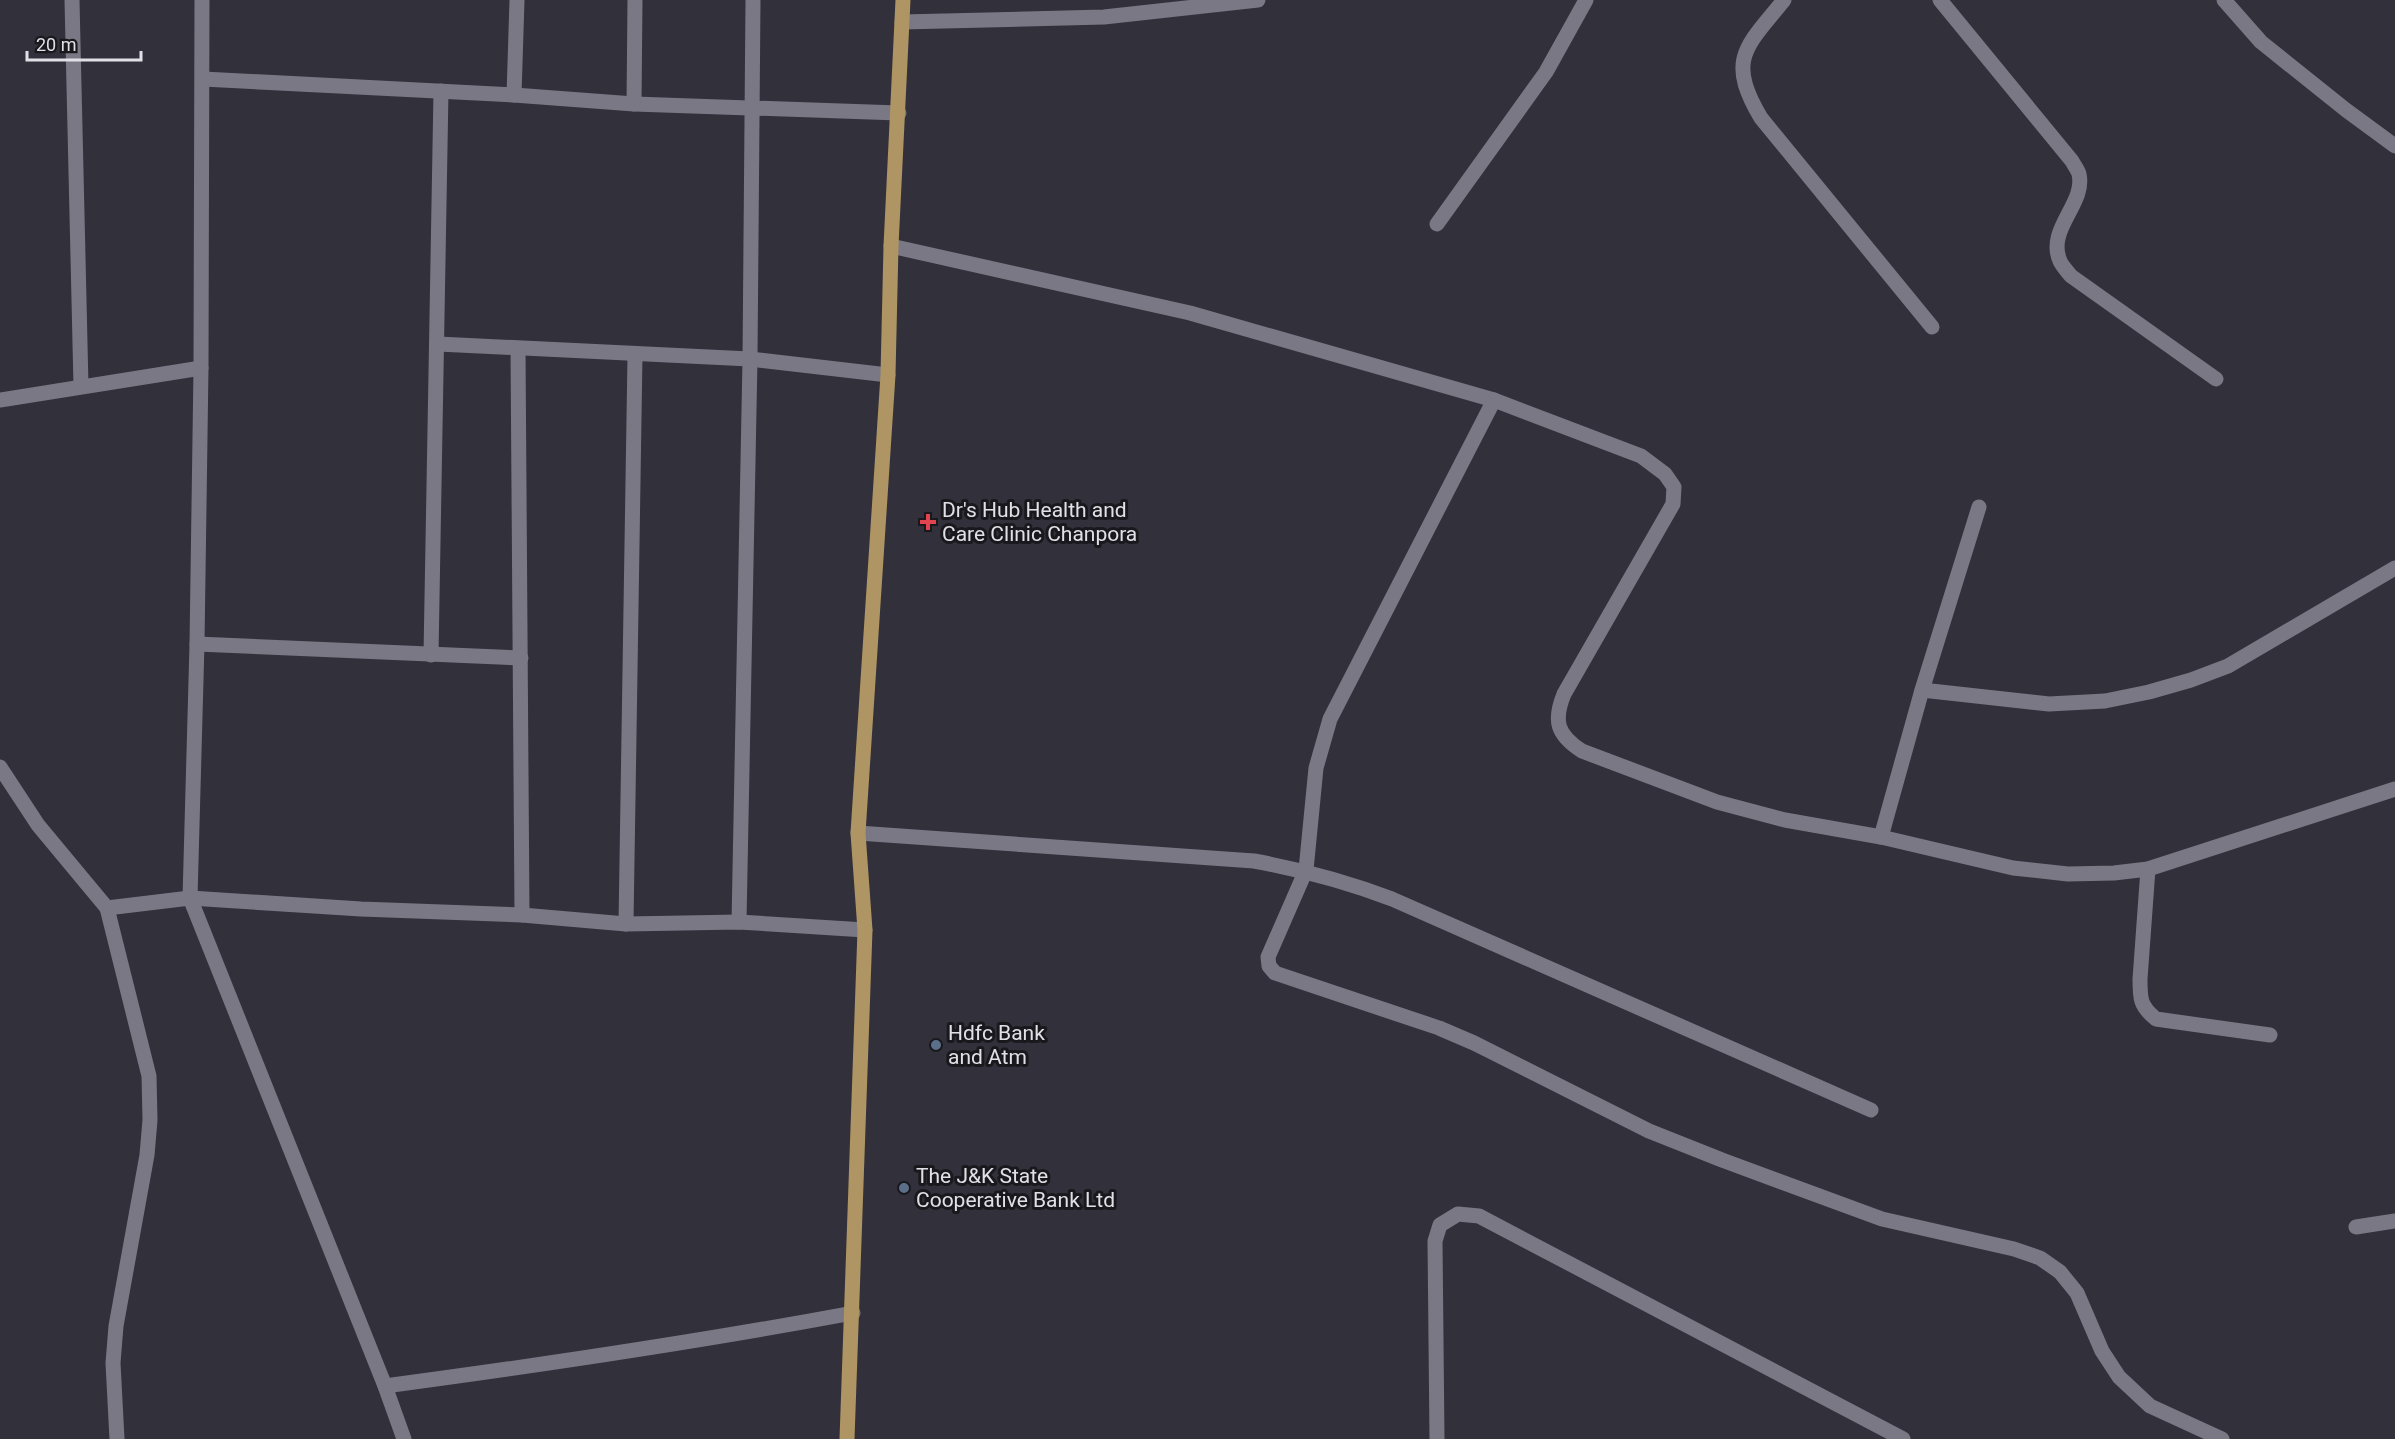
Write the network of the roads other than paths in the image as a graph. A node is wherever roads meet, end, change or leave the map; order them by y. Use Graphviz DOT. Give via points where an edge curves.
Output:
graph roads {
  1 [pos="72,0"];
  2 [pos="202,0"];
  3 [pos="517,0"];
  4 [pos="635,0"];
  5 [pos="753,0"];
  6 [pos="903,0"];
  7 [pos="1258,0"];
  8 [pos="1586,0"];
  9 [pos="1784,0"];
  10 [pos="1940,0"];
  11 [pos="2224,0"];
  12 [pos="902,22"];
  13 [pos="203,80"];
  14 [pos="441,91"];
  15 [pos="514,95"];
  16 [pos="634,104"];
  17 [pos="753,107"];
  18 [pos="898,113"];
  19 [pos="2395,146"];
  20 [pos="1437,224"];
  21 [pos="891,246"];
  22 [pos="1932,327"];
  23 [pos="438,345"];
  24 [pos="518,349"];
  25 [pos="635,355"];
  26 [pos="750,359"];
  27 [pos="201,368"];
  28 [pos="888,375"];
  29 [pos="2216,379"];
  30 [pos="81,386"];
  31 [pos="1494,399"];
  32 [pos="0,400"];
  33 [pos="1979,507"];
  34 [pos="2395,568"];
  35 [pos="197,644"];
  36 [pos="431,655"];
  37 [pos="521,658"];
  38 [pos="1922,690"];
  39 [pos="0,767"];
  40 [pos="2395,789"];
  41 [pos="858,833"];
  42 [pos="1881,837"];
  43 [pos="2148,869"];
  44 [pos="1306,870"];
  45 [pos="190,898"];
  46 [pos="107,908"];
  47 [pos="522,915"];
  48 [pos="739,922"];
  49 [pos="626,924"];
  50 [pos="865,930"];
  51 [pos="2270,1035"];
  52 [pos="1871,1110"];
  53 [pos="2395,1221"];
  54 [pos="2356,1227"];
  55 [pos="853,1313"];
  56 [pos="385,1386"];
  57 [pos="117,1439"];
  58 [pos="404,1439"];
  59 [pos="847,1439"];
  60 [pos="1437,1439"];
  61 [pos="1903,1439"];
  62 [pos="2222,1439"];
  1 -- 30 [label="street"];
  2 -- 13 [label="street"];
  3 -- 15 [label="street"];
  4 -- 16 [label="street"];
  5 -- 17 [label="street"];
  6 -- 12 [label="main road"];
  7 -- 12 [label="street" via="1104,18"];
  8 -- 20 [label="street" via="1546,72"];
  9 -- 22 [label="street" via="1746,47 1742,72 1747,96"];
  10 -- 29 [label="street" via="2079,174 2077,194 2057,244 2060,261 2071,276"];
  11 -- 19 [label="street" via="2261,42"];
  12 -- 18 [label="main road"];
  13 -- 14 [label="street"];
  13 -- 27 [label="street"];
  14 -- 15 [label="street"];
  14 -- 23 [label="street"];
  15 -- 16 [label="street"];
  16 -- 17 [label="street"];
  17 -- 18 [label="street"];
  17 -- 26 [label="street"];
  18 -- 21 [label="main road"];
  21 -- 28 [label="main road"];
  21 -- 31 [label="street" via="1190,313"];
  23 -- 24 [label="street"];
  23 -- 36 [label="street"];
  24 -- 25 [label="street"];
  24 -- 37 [label="street"];
  25 -- 26 [label="street"];
  25 -- 49 [label="street"];
  26 -- 28 [label="street"];
  26 -- 48 [label="street"];
  27 -- 30 [label="street"];
  27 -- 35 [label="street"];
  28 -- 41 [label="main road"];
  30 -- 32 [label="street"];
  31 -- 42 [label="street" via="1641,456 1665,474 1674,488 1673,504 1564,694 1557,711 1558,726 1567,742 1717,802 1785,820"];
  31 -- 44 [label="street" via="1330,719 1316,768"];
  33 -- 38 [label="street"];
  34 -- 38 [label="street" via="2228,666 2149,692 2105,701 2049,704"];
  35 -- 36 [label="street"];
  35 -- 45 [label="street"];
  36 -- 37 [label="street"];
  37 -- 47 [label="street"];
  38 -- 42 [label="street"];
  39 -- 46 [label="street" via="38,825"];
  40 -- 43 [label="street"];
  41 -- 44 [label="street" via="1235,860"];
  41 -- 50 [label="main road"];
  42 -- 43 [label="street" via="2013,868 2068,874"];
  43 -- 51 [label="street" via="2140,979 2143,1009 2156,1019"];
  44 -- 52 [label="street" via="1392,898"];
  44 -- 62 [label="street" via="1268,957 1275,973 1439,1028 1649,1131 1722,1160 1882,1219 2040,1258 2060,1272 2077,1293 2102,1351 2119,1377 2150,1406"];
  45 -- 46 [label="street"];
  45 -- 47 [label="street"];
  45 -- 56 [label="street"];
  46 -- 57 [label="street" via="149,1076 150,1120 116,1326 113,1364"];
  47 -- 49 [label="street"];
  48 -- 49 [label="street"];
  48 -- 50 [label="street"];
  50 -- 55 [label="main road"];
  53 -- 54 [label="street"];
  55 -- 56 [label="street" via="602,1357"];
  55 -- 59 [label="main road"];
  56 -- 58 [label="street"];
  60 -- 61 [label="street" via="1435,1241 1440,1225 1458,1214 1479,1216"];
}
